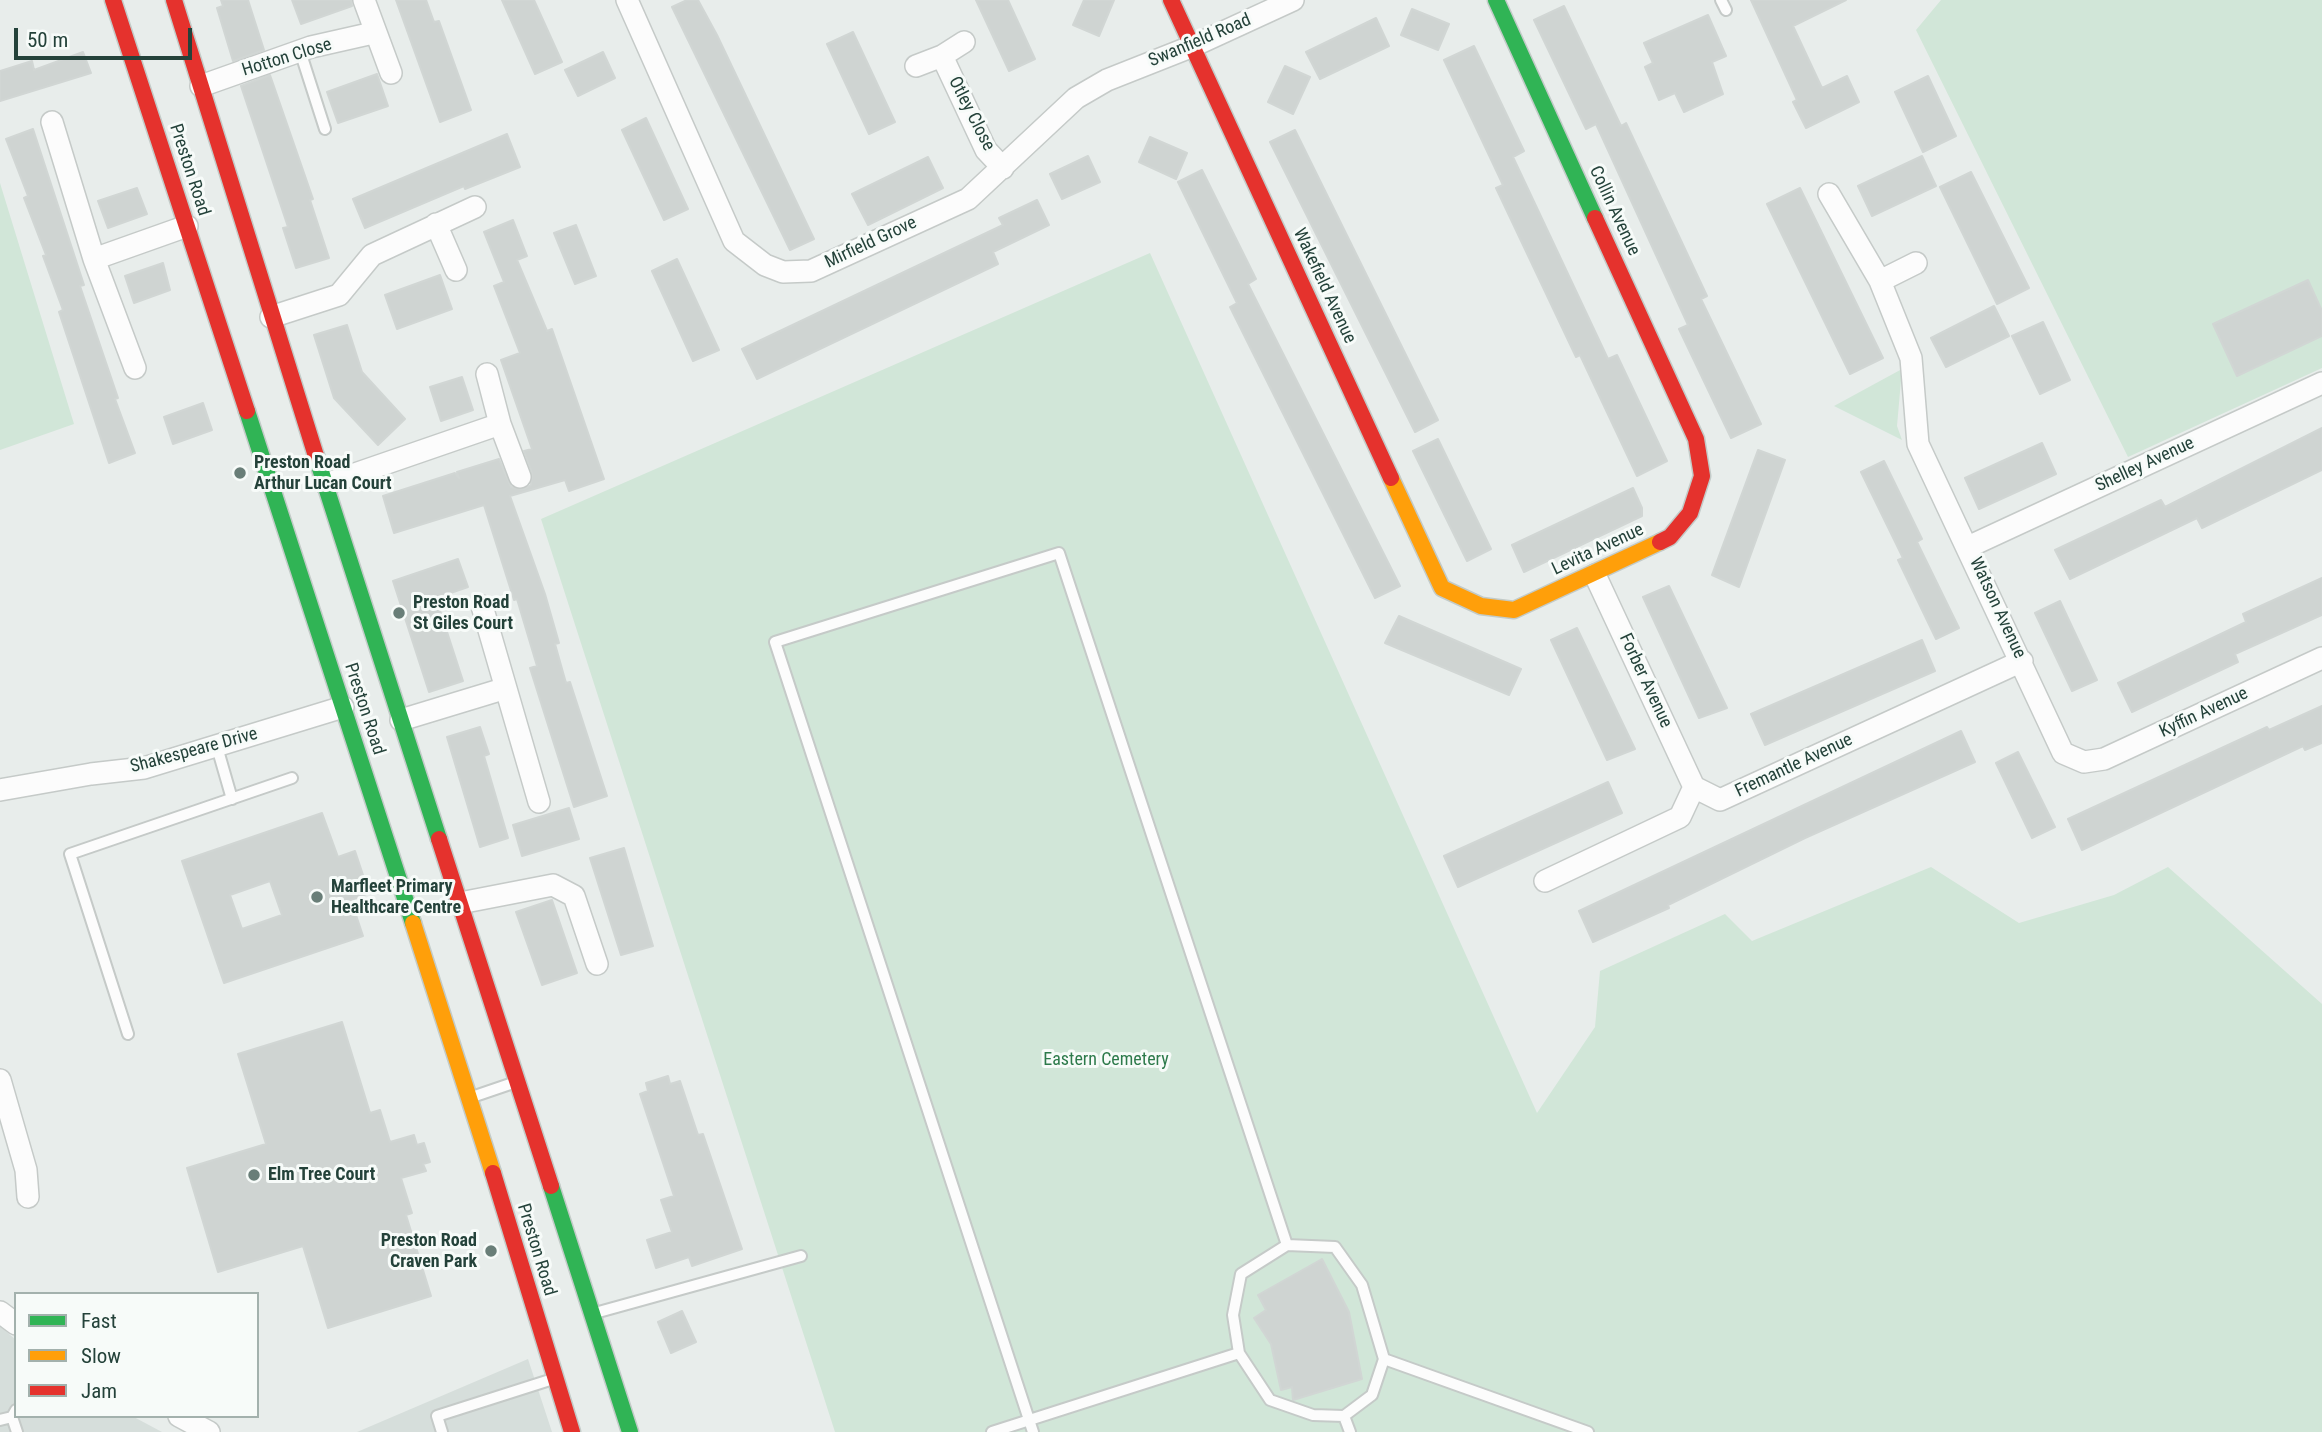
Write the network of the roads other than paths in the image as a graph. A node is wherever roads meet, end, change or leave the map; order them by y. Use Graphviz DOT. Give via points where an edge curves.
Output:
graph roads {
  1 [pos="174,0"];
  2 [pos="364,0"];
  3 [pos="627,0"];
  4 [pos="1171,0"];
  5 [pos="1293,0"];
  6 [pos="1496,0"];
  7 [pos="117,3"];
  8 [pos="373,33"];
  9 [pos="964,42"];
  10 [pos="1193,46"];
  11 [pos="300,51"];
  12 [pos="942,56"];
  13 [pos="916,66"];
  14 [pos="391,73"];
  15 [pos="1107,80"];
  16 [pos="201,86"];
  17 [pos="52,122"];
  18 [pos="326,130"];
  19 [pos="1003,168"];
  20 [pos="1829,194"];
  21 [pos="475,207"];
  22 [pos="436,224"];
  23 [pos="187,226"];
  24 [pos="94,259"];
  25 [pos="1916,263"];
  26 [pos="456,270"];
  27 [pos="1880,281"];
  28 [pos="271,317"];
  29 [pos="135,368"];
  30 [pos="487,374"];
  31 [pos="2322,383"];
  32 [pos="500,424"];
  33 [pos="1696,439"];
  34 [pos="520,477"];
  35 [pos="326,484"];
  36 [pos="1968,547"];
  37 [pos="1595,575"];
  38 [pos="1442,588"];
  39 [pos="482,606"];
  40 [pos="2322,658"];
  41 [pos="2022,661"];
  42 [pos="503,689"];
  43 [pos="343,707"];
  44 [pos="401,720"];
  45 [pos="217,747"];
  46 [pos="2084,762"];
  47 [pos="292,778"];
  48 [pos="1694,787"];
  49 [pos="0,790"];
  50 [pos="232,799"];
  51 [pos="539,802"];
  52 [pos="1545,881"];
  53 [pos="460,902"];
  54 [pos="597,964"];
  55 [pos="128,1034"];
  56 [pos="519,1081"];
  57 [pos="2,1094"];
  58 [pos="470,1098"];
  59 [pos="29,1197"];
  60 [pos="1287,1245"];
  61 [pos="801,1256"];
  62 [pos="592,1314"];
  63 [pos="1239,1353"];
  64 [pos="1384,1359"];
  65 [pos="556,1378"];
  66 [pos="14,1414"];
  67 [pos="1344,1416"];
  68 [pos="183,1418"];
  69 [pos="0,1420"];
  70 [pos="1030,1420"];
  71 [pos="209,1432"];
  72 [pos="442,1432"];
  73 [pos="572,1432"];
  74 [pos="629,1432"];
  75 [pos="992,1432"];
  76 [pos="1033,1432"];
  77 [pos="1350,1432"];
  78 [pos="1588,1432"];
  1 -- 16 [label="street, Preston Road"];
  2 -- 8 [label="street"];
  3 -- 19 [label="street, Mirfield Grove" via="734,241 765,265 783,271 811,271 968,199"];
  4 -- 10 [label="street, Wakefield Avenue"];
  5 -- 10 [label="street, Swanfield Road"];
  6 -- 33 [label="street, Collin Avenue"];
  7 -- 23 [label="street, Preston Road"];
  8 -- 11 [label="street, Hotton Close"];
  8 -- 14 [label="street"];
  9 -- 12 [label="street, Otley Close"];
  10 -- 15 [label="street, Swanfield Road"];
  10 -- 38 [label="street, Wakefield Avenue"];
  11 -- 16 [label="street, Hotton Close"];
  11 -- 18 [label="lane"];
  12 -- 13 [label="street, Otley Close"];
  12 -- 19 [label="street, Otley Close" via="986,150"];
  15 -- 19 [label="street, Mirfield Grove" via="1058,112"];
  16 -- 28 [label="street, Preston Road"];
  17 -- 24 [label="street"];
  20 -- 27 [label="street"];
  21 -- 22 [label="street"];
  22 -- 26 [label="street"];
  22 -- 28 [label="street" via="372,255 339,295"];
  23 -- 24 [label="street"];
  23 -- 43 [label="street, Preston Road"];
  24 -- 29 [label="street"];
  25 -- 27 [label="street"];
  27 -- 36 [label="street, Watson Avenue" via="1911,358 1918,444"];
  28 -- 35 [label="street, Preston Road"];
  30 -- 32 [label="street"];
  31 -- 36 [label="street, Shelley Avenue"];
  32 -- 34 [label="street"];
  32 -- 35 [label="street"];
  33 -- 37 [label="street, Levita Avenue" via="1702,476 1690,513 1670,537"];
  35 -- 44 [label="street, Preston Road"];
  36 -- 41 [label="street, Watson Avenue"];
  37 -- 38 [label="street, Levita Avenue" via="1514,610 1481,606"];
  37 -- 48 [label="street, Forber Avenue"];
  39 -- 42 [label="street"];
  40 -- 46 [label="street, Kyffin Avenue" via="2104,759"];
  41 -- 46 [label="street, Watson Avenue" via="2063,753"];
  41 -- 48 [label="street, Fremantle Avenue" via="1720,800"];
  42 -- 44 [label="street"];
  42 -- 51 [label="street"];
  43 -- 45 [label="street, Shakespeare Drive"];
  43 -- 58 [label="street, Preston Road"];
  44 -- 53 [label="street, Preston Road"];
  45 -- 49 [label="street, Shakespeare Drive" via="144,768"];
  45 -- 50 [label="lane"];
  47 -- 50 [label="lane"];
  48 -- 52 [label="street" via="1680,817"];
  50 -- 55 [label="lane" via="70,854"];
  53 -- 54 [label="street" via="553,885 574,896"];
  53 -- 56 [label="street, Preston Road"];
  56 -- 58 [label="lane"];
  56 -- 62 [label="street, Preston Road"];
  57 -- 59 [label="street" via="26,1170"];
  58 -- 65 [label="street, Preston Road"];
  60 -- 63 [label="lane" via="1241,1275 1233,1315"];
  60 -- 64 [label="lane" via="1335,1247 1362,1285"];
  60 -- 70 [label="lane" via="1059,553 775,642"];
  61 -- 62 [label="lane"];
  62 -- 74 [label="street, Preston Road"];
  63 -- 67 [label="lane" via="1270,1400 1313,1415"];
  63 -- 70 [label="lane"];
  64 -- 67 [label="lane" via="1372,1395"];
  64 -- 78 [label="lane"];
  65 -- 72 [label="lane" via="437,1416"];
  65 -- 73 [label="street, Preston Road"];
  66 -- 69 [label="lane"];
  67 -- 77 [label="lane"];
  68 -- 71 [label="street"];
  70 -- 75 [label="lane"];
  70 -- 76 [label="lane"];
}
